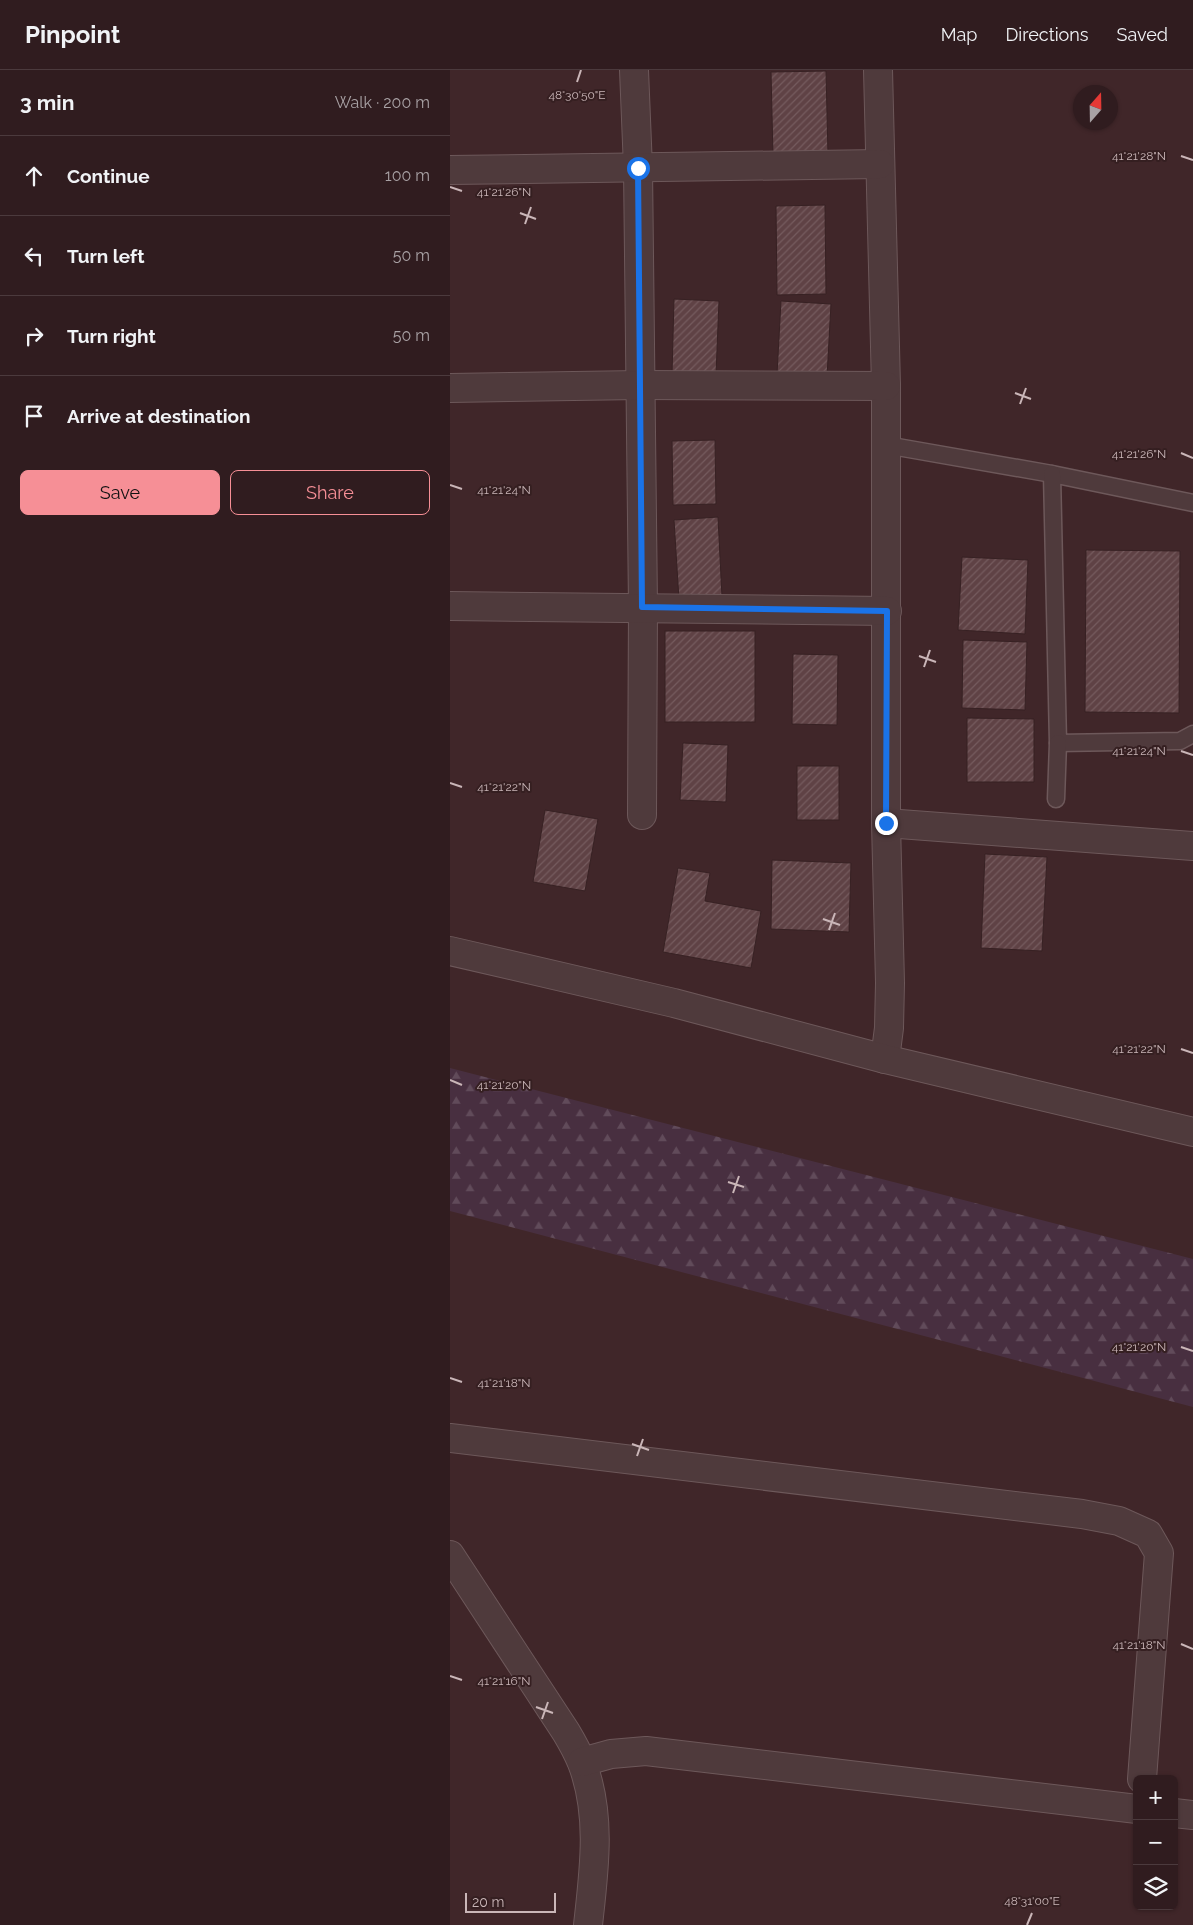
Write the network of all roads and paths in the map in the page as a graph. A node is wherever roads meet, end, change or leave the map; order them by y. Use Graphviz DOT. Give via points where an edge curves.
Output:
graph roads {
  1 [pos="634,70"];
  2 [pos="878,70"];
  3 [pos="880,164"];
  4 [pos="638,168"];
  5 [pos="450,170"];
  6 [pos="639,385"];
  7 [pos="886,386"];
  8 [pos="450,388"];
  9 [pos="886,445"];
  10 [pos="1052,474"];
  11 [pos="1193,503"];
  12 [pos="450,606"];
  13 [pos="642,607"];
  14 [pos="887,611"];
  15 [pos="1193,734"];
  16 [pos="1058,743"];
  17 [pos="1056,799"];
  18 [pos="642,815"];
  19 [pos="886,823"];
  20 [pos="1193,846"];
  21 [pos="450,951"];
  22 [pos="885,1059"];
  23 [pos="1193,1132"];
  24 [pos="450,1438"];
  25 [pos="450,1555"];
  26 [pos="582,1762"];
  27 [pos="1142,1775"];
  28 [pos="1133,1809"];
  29 [pos="1178,1813"];
  30 [pos="1193,1815"];
  31 [pos="588,1925"];
  1 -- 4 [label="street"];
  2 -- 3 [label="street"];
  3 -- 4 [label="street"];
  3 -- 7 [label="street"];
  4 -- 5 [label="street"];
  4 -- 6 [label="street"];
  6 -- 7 [label="street"];
  6 -- 8 [label="street"];
  6 -- 13 [label="street"];
  7 -- 9 [label="street"];
  9 -- 10 [label="lane"];
  9 -- 14 [label="street"];
  10 -- 11 [label="lane"];
  10 -- 16 [label="lane"];
  12 -- 13 [label="street"];
  13 -- 14 [label="street"];
  13 -- 18 [label="street"];
  14 -- 19 [label="street"];
  15 -- 16 [label="lane" via="1180,741"];
  16 -- 17 [label="lane"];
  19 -- 20 [label="street"];
  19 -- 22 [label="street" via="890,983"];
  21 -- 22 [label="street" via="674,1004"];
  22 -- 23 [label="street"];
  24 -- 27 [label="street" via="1082,1514 1119,1521 1148,1534 1159,1553"];
  25 -- 26 [label="street" via="566,1732"];
  26 -- 28 [label="street" via="611,1754 646,1751"];
  26 -- 31 [label="street" via="592,1795 595,1831"];
  29 -- 30 [label="street"];
}
